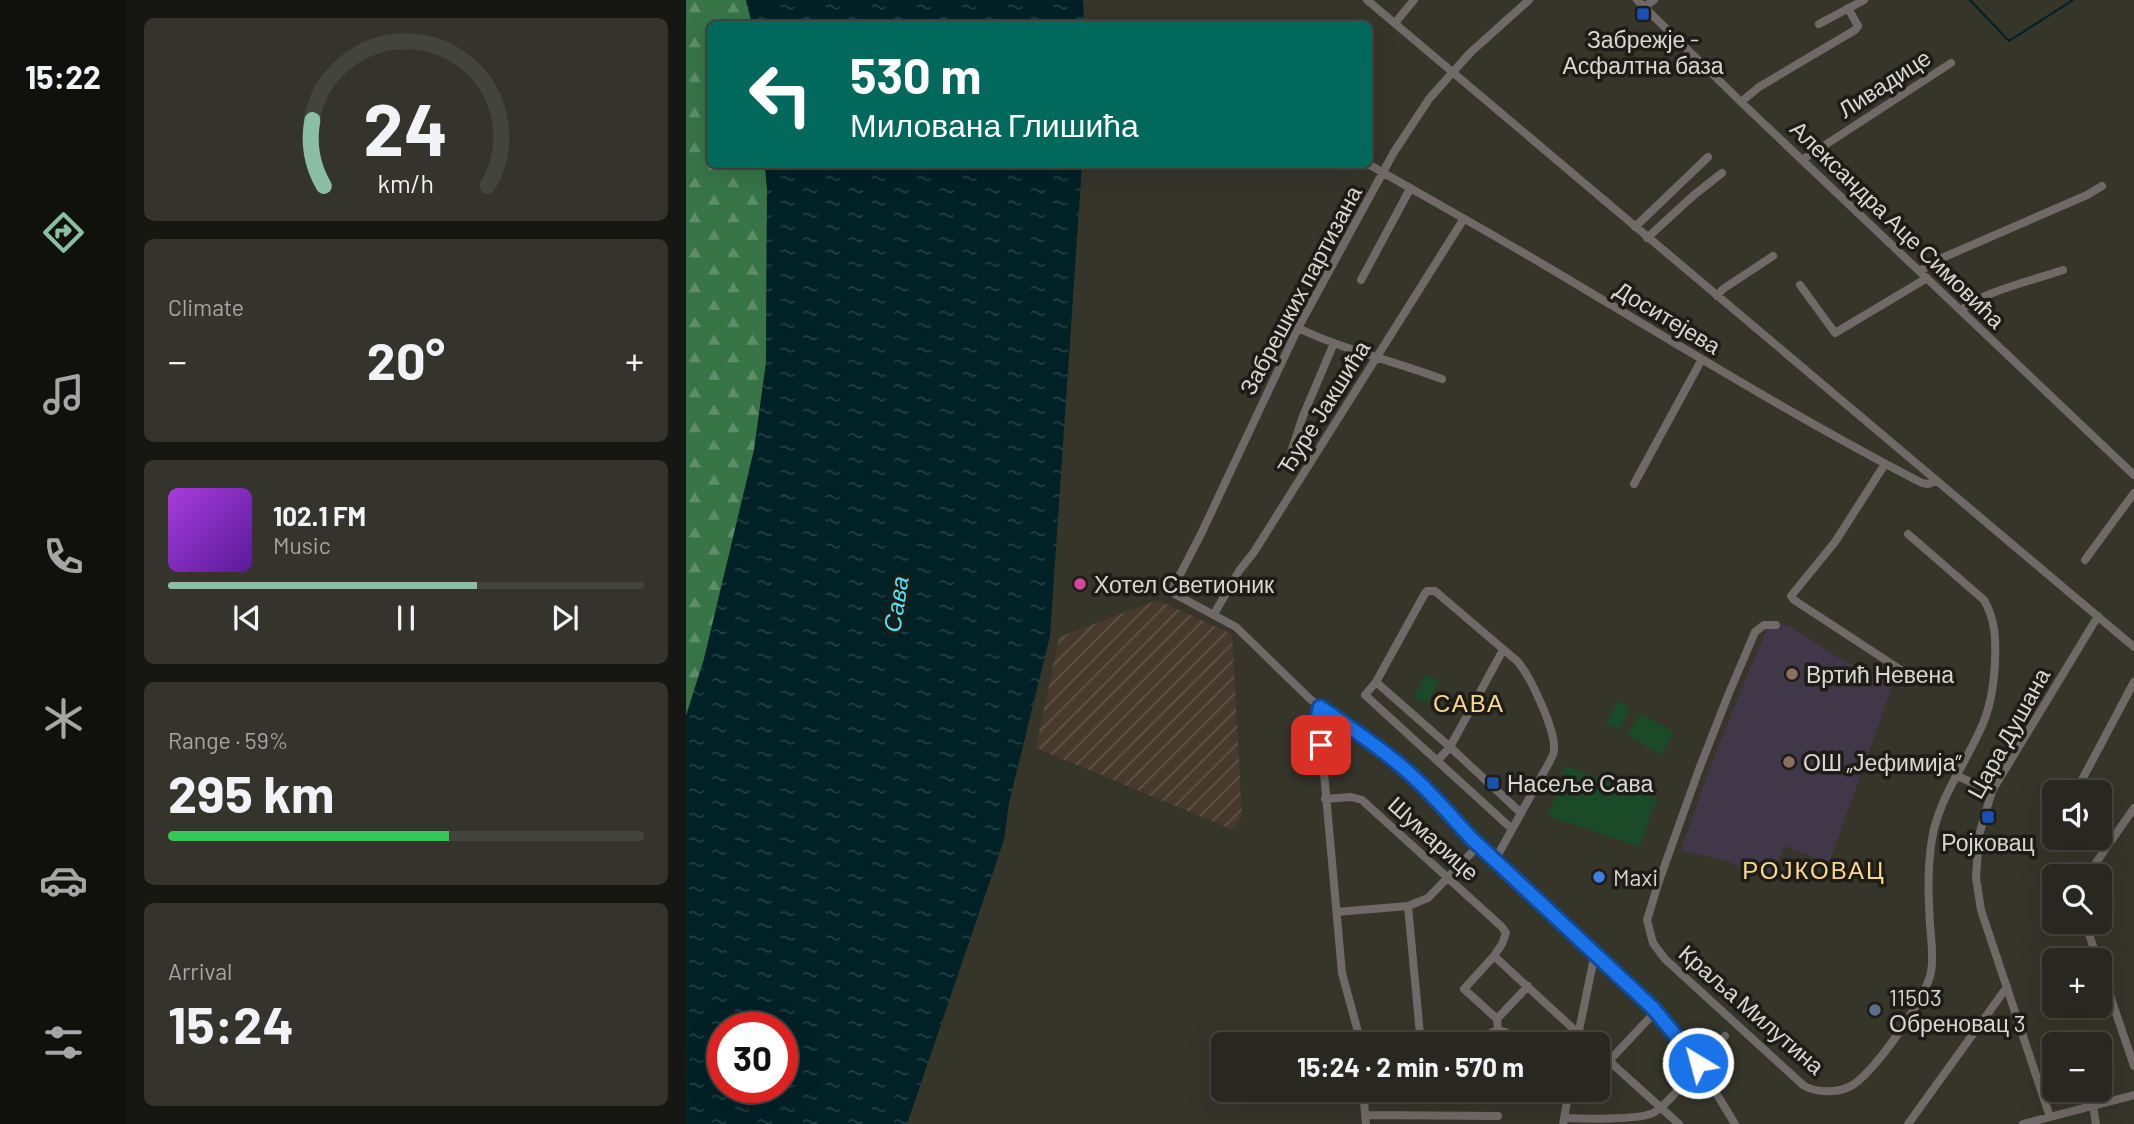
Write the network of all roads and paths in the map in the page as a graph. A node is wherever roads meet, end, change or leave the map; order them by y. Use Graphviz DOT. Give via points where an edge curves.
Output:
graph roads {
  1 [pos="1367,0"];
  2 [pos="1414,0"];
  3 [pos="1529,0"];
  4 [pos="1637,0"];
  5 [pos="1654,0"];
  6 [pos="1864,0"];
  7 [pos="1644,7"];
  8 [pos="1849,8"];
  9 [pos="1395,23"];
  10 [pos="1819,24"];
  11 [pos="1951,63"];
  12 [pos="1452,73"];
  13 [pos="1741,102"];
  14 [pos="1708,157"];
  15 [pos="1802,160"];
  16 [pos="1372,166"];
  17 [pos="1383,173"];
  18 [pos="1722,173"];
  19 [pos="2102,186"];
  20 [pos="1410,189"];
  21 [pos="1463,220"];
  22 [pos="1635,227"];
  23 [pos="1647,238"];
  24 [pos="1773,256"];
  25 [pos="2063,270"];
  26 [pos="1920,271"];
  27 [pos="1927,278"];
  28 [pos="1360,280"];
  29 [pos="1800,285"];
  30 [pos="1717,296"];
  31 [pos="1961,311"];
  32 [pos="1298,328"];
  33 [pos="1334,343"];
  34 [pos="1378,357"];
  35 [pos="1702,359"];
  36 [pos="1442,379"];
  37 [pos="1289,458"];
  38 [pos="1885,464"];
  39 [pos="2134,475"];
  40 [pos="1937,481"];
  41 [pos="1634,484"];
  42 [pos="2134,493"];
  43 [pos="1908,534"];
  44 [pos="2085,560"];
  45 [pos="1214,614"];
  46 [pos="2098,616"];
  47 [pos="1776,625"];
  48 [pos="2134,647"];
  49 [pos="1503,650"];
  50 [pos="1904,672"];
  51 [pos="1376,682"];
  52 [pos="2134,682"];
  53 [pos="1320,707"];
  54 [pos="1450,747"];
  55 [pos="1438,761"];
  56 [pos="1957,776"];
  57 [pos="2082,780"];
  58 [pos="1992,791"];
  59 [pos="1325,799"];
  60 [pos="2134,808"];
  61 [pos="1521,813"];
  62 [pos="2130,821"];
  63 [pos="1512,829"];
  64 [pos="1478,845"];
  65 [pos="1495,860"];
  66 [pos="2096,864"];
  67 [pos="1449,877"];
  68 [pos="1408,906"];
  69 [pos="1337,912"];
  70 [pos="1595,953"];
  71 [pos="1494,956"];
  72 [pos="1528,986"];
  73 [pos="2007,987"];
  74 [pos="2112,1001"];
  75 [pos="1656,1011"];
  76 [pos="1497,1019"];
  77 [pos="1498,1030"];
  78 [pos="1357,1032"];
  79 [pos="1420,1032"];
  80 [pos="1494,1032"];
  81 [pos="1505,1032"];
  82 [pos="1577,1032"];
  83 [pos="1578,1032"];
  84 [pos="1725,1036"];
  85 [pos="1610,1060"];
  86 [pos="1610,1062"];
  87 [pos="1698,1064"];
  88 [pos="2134,1066"];
  89 [pos="2134,1095"];
  90 [pos="1567,1102"];
  91 [pos="2093,1106"];
  92 [pos="1661,1107"];
  93 [pos="1498,1116"];
  94 [pos="2050,1117"];
  95 [pos="1366,1119"];
  96 [pos="1564,1121"];
  97 [pos="1679,1124"];
  98 [pos="1735,1124"];
  99 [pos="1908,1124"];
  100 [pos="2023,1124"];
  101 [pos="2096,1124"];
  1 -- 9 [label="street"];
  2 -- 9 [label="street"];
  3 -- 12 [label="street, Забрешких партизана"];
  4 -- 7 [label="street, Александра Аце Симовића"];
  5 -- 7 [label="street"];
  6 -- 8 [label="street"];
  7 -- 13 [label="street, Александра Аце Симовића"];
  8 -- 10 [label="street"];
  8 -- 13 [label="street" via="1858,26 1855,30"];
  9 -- 12 [label="street"];
  11 -- 15 [label="street, Ливадице"];
  12 -- 17 [label="street, Забрешких партизана" via="1413,121"];
  12 -- 22 [label="street"];
  13 -- 15 [label="street, Александра Аце Симовића"];
  14 -- 22 [label="street"];
  15 -- 26 [label="street, Александра Аце Симовића"];
  16 -- 17 [label="street, Доситејева"];
  17 -- 20 [label="street, Доситејева"];
  17 -- 32 [label="street, Забрешких партизана"];
  18 -- 23 [label="street"];
  19 -- 26 [label="street"];
  20 -- 21 [label="street, Доситејева"];
  20 -- 28 [label="street"];
  21 -- 34 [label="street, Ђуре Јакшића"];
  21 -- 35 [label="street, Доситејева"];
  22 -- 23 [label="street"];
  23 -- 30 [label="street"];
  24 -- 30 [label="street"];
  25 -- 31 [label="street" via="2017,284"];
  26 -- 27 [label="street, Александра Аце Симовића"];
  27 -- 29 [label="street" via="1835,333"];
  27 -- 31 [label="street, Александра Аце Симовића"];
  30 -- 40 [label="street"];
  31 -- 39 [label="street, Александра Аце Симовића"];
  32 -- 33 [label="street"];
  32 -- 45 [label="street, Забрешких партизана" via="1171,592"];
  33 -- 34 [label="street"];
  33 -- 37 [label="street"];
  34 -- 36 [label="street"];
  34 -- 45 [label="street, Ђуре Јакшића"];
  35 -- 38 [label="street, Доситејева"];
  35 -- 41 [label="street"];
  38 -- 40 [label="street, Доситејева" via="1927,484"];
  38 -- 50 [label="street" via="1835,542 1791,596"];
  40 -- 46 [label="street"];
  42 -- 44 [label="street"];
  43 -- 56 [label="street, Краља Милутина" via="1983,600 1994,625 1991,698"];
  45 -- 53 [label="street" via="1236,627"];
  46 -- 48 [label="street"];
  46 -- 58 [label="street, Цара Душана"];
  47 -- 56 [label="street, Краља Милутина" via="1755,632 1734,680 1647,920 1658,953 1809,1089 1841,1090 1862,1078 1925,990 1933,959 1928,861 1935,827"];
  49 -- 51 [label="street" via="1435,591 1427,591"];
  49 -- 54 [label="street"];
  49 -- 61 [label="street" via="1530,677 1555,747"];
  51 -- 54 [label="street"];
  51 -- 55 [label="street" via="1365,695"];
  52 -- 57 [label="street"];
  53 -- 59 [label="street"];
  53 -- 64 [label="street" via="1409,772"];
  54 -- 55 [label="street"];
  54 -- 61 [label="street"];
  55 -- 63 [label="street"];
  56 -- 58 [label="street"];
  58 -- 73 [label="street, Цара Душана" via="1979,835 1976,877 1981,910"];
  59 -- 67 [label="street, Шумарице" via="1362,800"];
  59 -- 69 [label="street"];
  60 -- 62 [label="street"];
  61 -- 63 [label="street"];
  62 -- 66 [label="street"];
  63 -- 65 [label="street"];
  64 -- 65 [label="street"];
  64 -- 67 [label="street"];
  65 -- 70 [label="street"];
  67 -- 68 [label="street" via="1428,898"];
  67 -- 71 [label="street, Шумарице" via="1506,933"];
  68 -- 69 [label="street"];
  68 -- 79 [label="street"];
  69 -- 78 [label="street" via="1342,973"];
  70 -- 75 [label="street"];
  70 -- 83 [label="street"];
  71 -- 72 [label="street"];
  71 -- 76 [label="street" via="1464,989"];
  72 -- 76 [label="street"];
  72 -- 82 [label="street"];
  73 -- 94 [label="street, Цара Душана"];
  73 -- 99 [label="street"];
  74 -- 88 [label="street"];
  75 -- 85 [label="street"];
  75 -- 87 [label="street"];
  76 -- 77 [label="street"];
  77 -- 80 [label="street"];
  77 -- 81 [label="street"];
  84 -- 87 [label="street"];
  86 -- 92 [label="street"];
  87 -- 92 [label="street"];
  87 -- 98 [label="street"];
  89 -- 91 [label="street"];
  90 -- 96 [label="street"];
  91 -- 94 [label="street"];
  91 -- 101 [label="street"];
  92 -- 96 [label="street" via="1640,1116"];
  92 -- 97 [label="street"];
  93 -- 95 [label="street"];
  94 -- 100 [label="street"];
}
